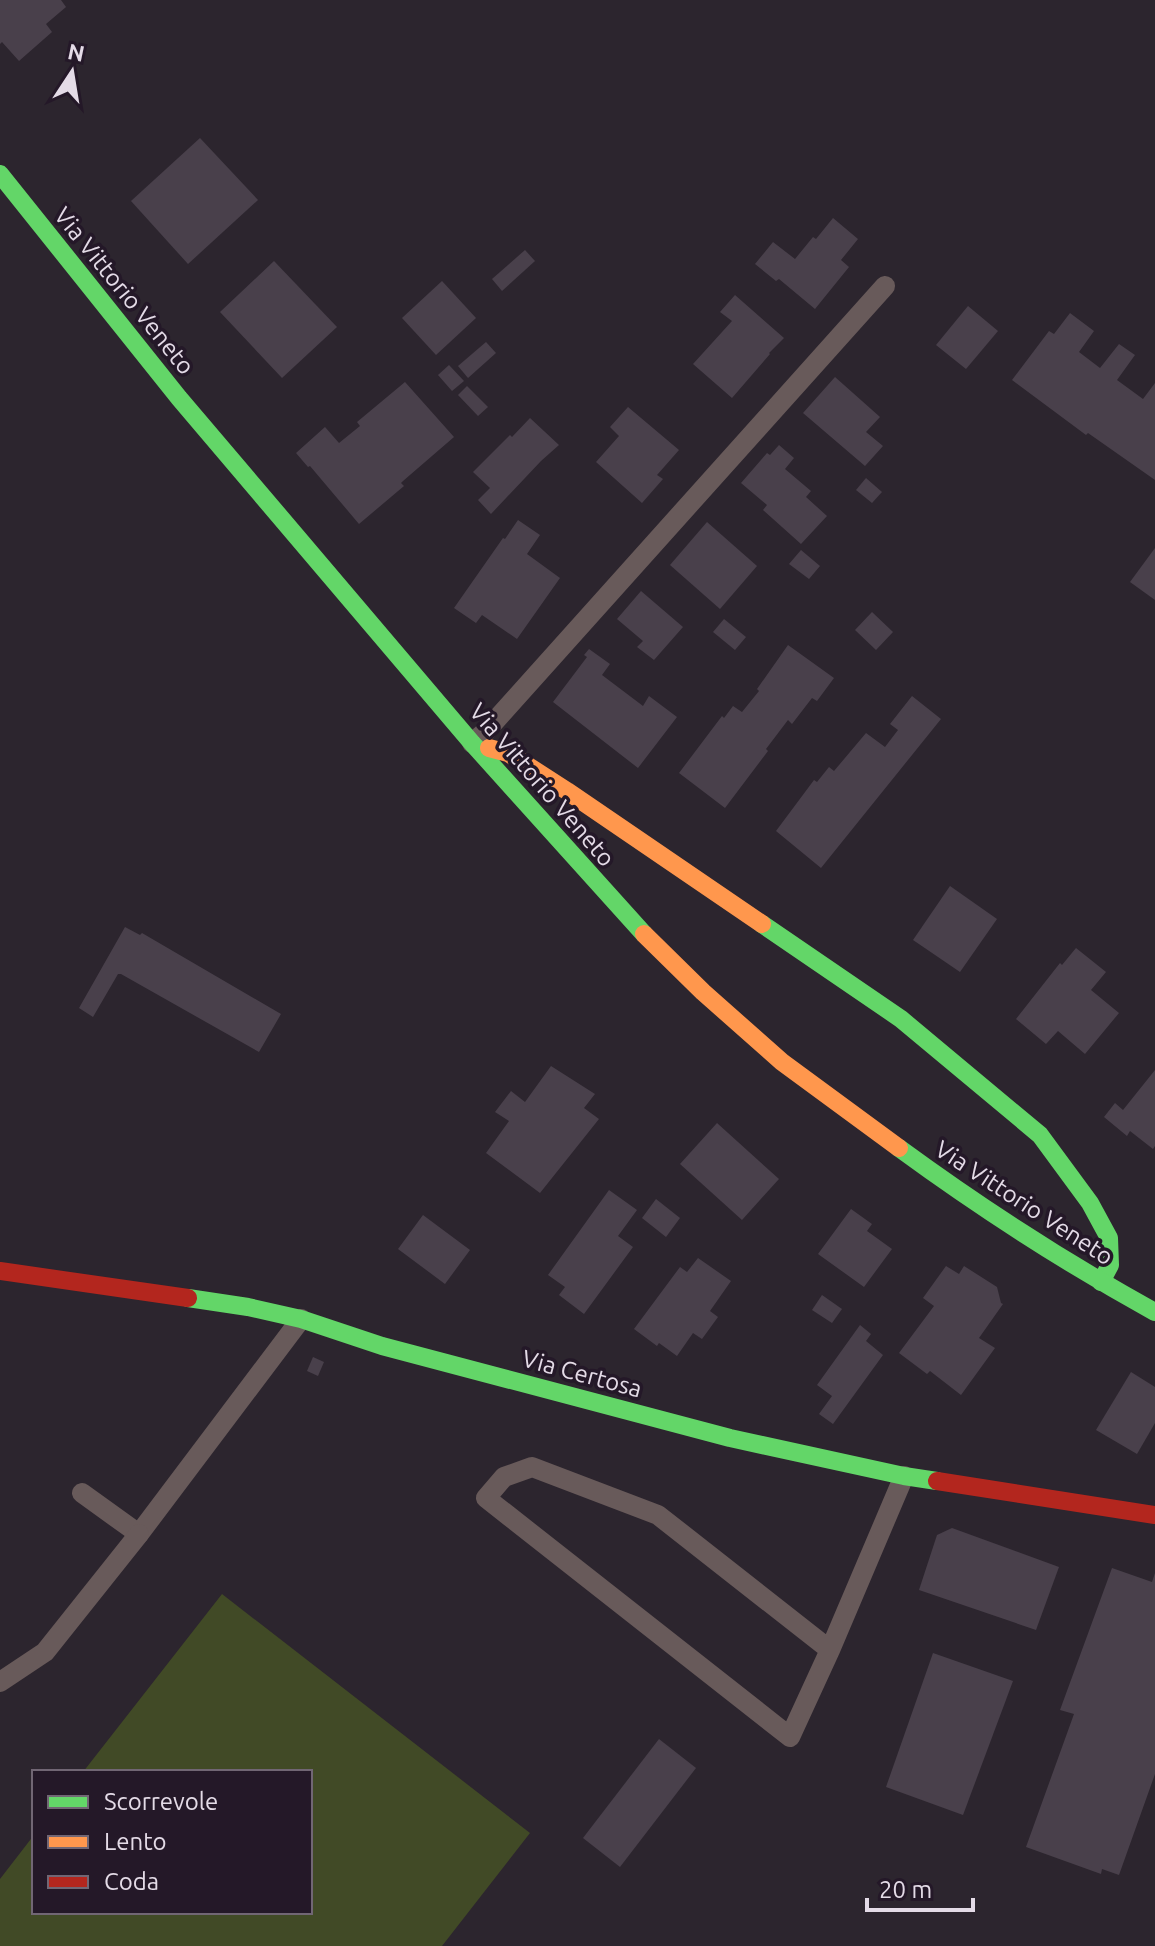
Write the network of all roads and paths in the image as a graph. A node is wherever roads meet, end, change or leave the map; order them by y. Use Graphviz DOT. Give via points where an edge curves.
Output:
graph roads {
  1 [pos="0,174"];
  2 [pos="885,286"];
  3 [pos="472,743"];
  4 [pos="0,1271"];
  5 [pos="1101,1282"];
  6 [pos="1155,1312"];
  7 [pos="301,1319"];
  8 [pos="904,1476"];
  9 [pos="82,1493"];
  10 [pos="1155,1515"];
  11 [pos="139,1534"];
  12 [pos="830,1650"];
  13 [pos="0,1682"];
  1 -- 3 [label="street, Via Vittorio Veneto" via="179,398"];
  2 -- 3 [label="lane"];
  3 -- 5 [label="street, Via Vittorio Veneto" via="630,920 782,1062 953,1188"];
  3 -- 5 [label="street" via="508,753 618,824 901,1019 979,1082 1040,1135 1090,1203 1109,1238 1110,1265"];
  4 -- 7 [label="street, Via Certosa"];
  5 -- 6 [label="street, Via Vittorio Veneto"];
  7 -- 8 [label="street, Via Certosa" via="382,1346 700,1430"];
  7 -- 11 [label="lane"];
  8 -- 10 [label="street, Via Certosa"];
  8 -- 12 [label="lane"];
  9 -- 11 [label="lane"];
  11 -- 13 [label="lane" via="45,1652"];
  12 -- 12 [label="lane" via="658,1515 532,1467 504,1477 486,1498 790,1737"];
}
